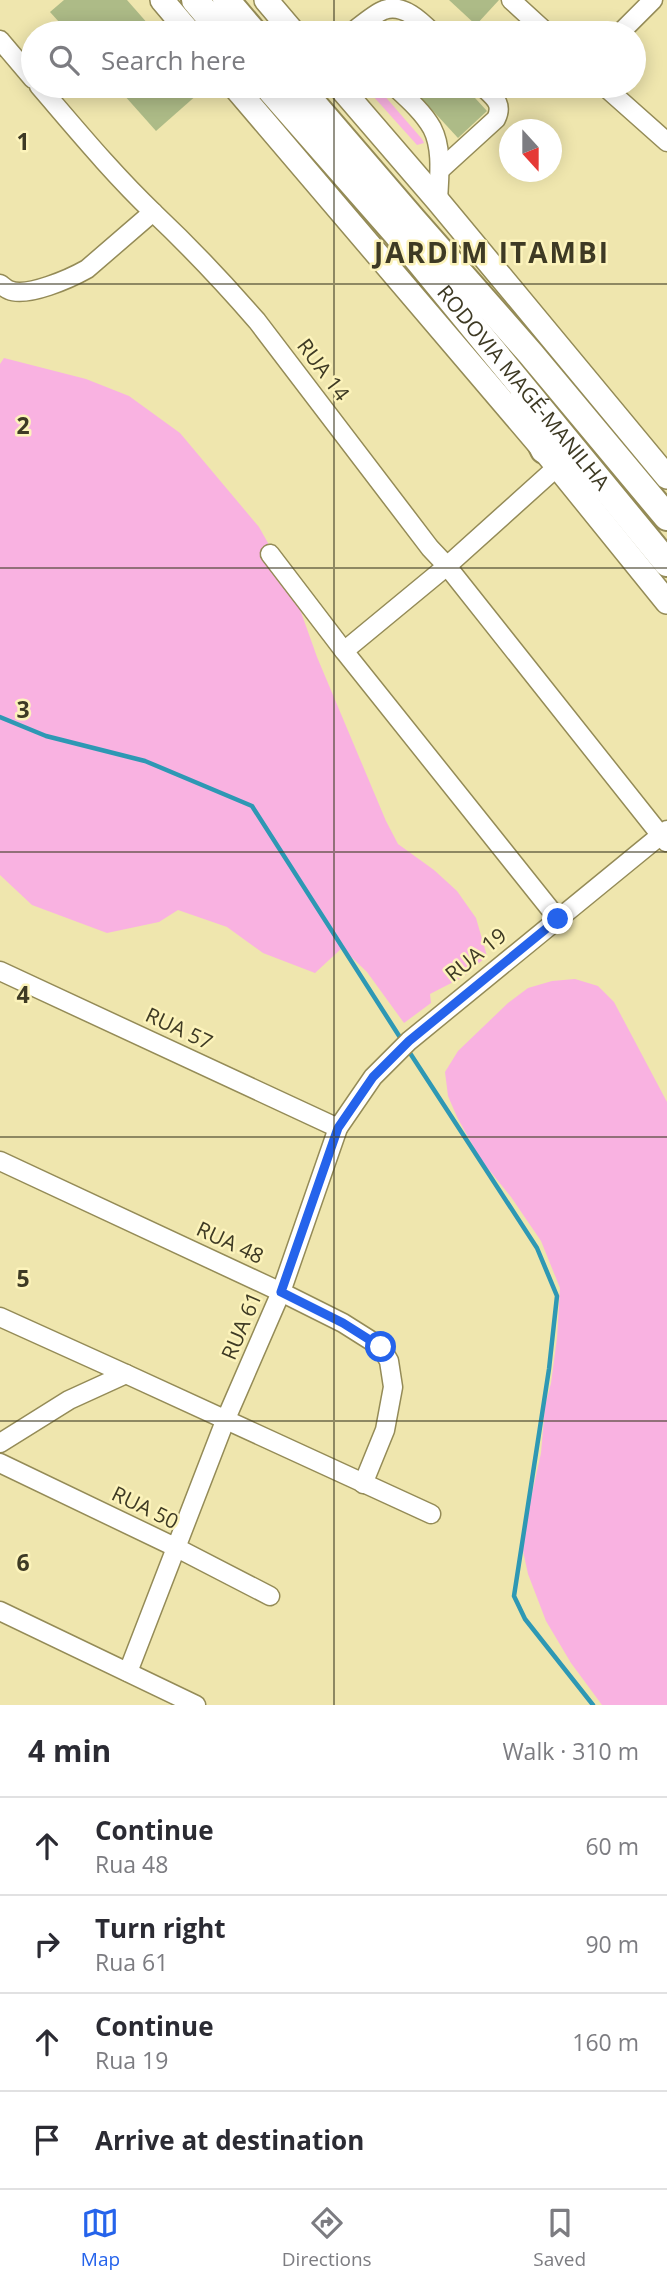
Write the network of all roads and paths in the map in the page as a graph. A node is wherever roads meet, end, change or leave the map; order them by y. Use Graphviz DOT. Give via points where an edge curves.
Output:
graph roads {
  1 [pos="162,0"];
  2 [pos="195,0"];
  3 [pos="226,0"];
  4 [pos="266,0"];
  5 [pos="511,0"];
  6 [pos="653,0"];
  7 [pos="385,5"];
  8 [pos="180,21"];
  9 [pos="213,21"];
  10 [pos="244,21"];
  11 [pos="284,21"];
  12 [pos="366,21"];
  13 [pos="420,21"];
  14 [pos="534,21"];
  15 [pos="632,21"];
  16 [pos="0,40"];
  17 [pos="21,65"];
  18 [pos="49,98"];
  19 [pos="244,98"];
  20 [pos="278,98"];
  21 [pos="308,98"];
  22 [pos="349,98"];
  23 [pos="405,98"];
  24 [pos="493,98"];
  25 [pos="618,98"];
  26 [pos="667,142"];
  27 [pos="440,170"];
  28 [pos="438,201"];
  29 [pos="153,212"];
  30 [pos="0,284"];
  31 [pos="499,360"];
  32 [pos="551,459"];
  33 [pos="667,477"];
  34 [pos="667,517"];
  35 [pos="270,554"];
  36 [pos="667,563"];
  37 [pos="447,565"];
  38 [pos="667,602"];
  39 [pos="344,651"];
  40 [pos="665,836"];
  41 [pos="558,919"];
  42 [pos="0,971"];
  43 [pos="338,1128"];
  44 [pos="0,1161"];
  45 [pos="281,1292"];
  46 [pos="0,1317"];
  47 [pos="125,1374"];
  48 [pos="225,1421"];
  49 [pos="0,1443"];
  50 [pos="0,1463"];
  51 [pos="363,1484"];
  52 [pos="431,1514"];
  53 [pos="177,1548"];
  54 [pos="270,1596"];
  55 [pos="0,1611"];
  56 [pos="128,1672"];
  57 [pos="196,1705"];
  1 -- 8 [label="main road"];
  2 -- 9 [label="highway"];
  3 -- 10 [label="highway"];
  4 -- 11 [label="main road"];
  5 -- 14 [label="street"];
  6 -- 15 [label="street"];
  7 -- 12 [label="street"];
  7 -- 13 [label="street"];
  16 -- 17 [label="street"];
  18 -- 29 [label="street, RUA 14"];
  19 -- 32 [label="main road"];
  20 -- 31 [label="highway, RODOVIA MAGÉ-MANILHA"];
  21 -- 34 [label="highway, RODOVIA MAGÉ-MANILHA"];
  22 -- 28 [label="main road"];
  23 -- 27 [label="street" via="432,129"];
  24 -- 27 [label="street" via="500,107 496,119"];
  25 -- 26 [label="street"];
  27 -- 28 [label="street"];
  28 -- 33 [label="main road"];
  29 -- 30 [label="street" via="88,269 38,289 18,292"];
  29 -- 37 [label="street, RUA 14" via="257,321"];
  31 -- 32 [label="highway"];
  31 -- 36 [label="highway, RODOVIA MAGÉ-MANILHA"];
  32 -- 37 [label="street"];
  32 -- 38 [label="main road"];
  35 -- 39 [label="street"];
  37 -- 39 [label="street"];
  37 -- 40 [label="street, RUA 19"];
  39 -- 41 [label="street"];
  40 -- 41 [label="street, RUA 19"];
  41 -- 43 [label="street, RUA 19" via="409,1041 373,1077"];
  42 -- 43 [label="street, RUA 57"];
  43 -- 45 [label="street, RUA 61"];
  44 -- 45 [label="street, RUA 48"];
  45 -- 48 [label="street, RUA 61"];
  45 -- 51 [label="street, RUA 48" via="343,1323 381,1347 389,1360 393,1387 385,1430"];
  46 -- 47 [label="street"];
  47 -- 48 [label="street"];
  47 -- 49 [label="street" via="69,1400"];
  48 -- 51 [label="street"];
  48 -- 53 [label="street, RUA 61"];
  50 -- 53 [label="street, RUA 50"];
  51 -- 52 [label="street"];
  53 -- 54 [label="street, RUA 50"];
  53 -- 56 [label="street, RUA 61"];
  55 -- 56 [label="street"];
  56 -- 57 [label="street"];
}
